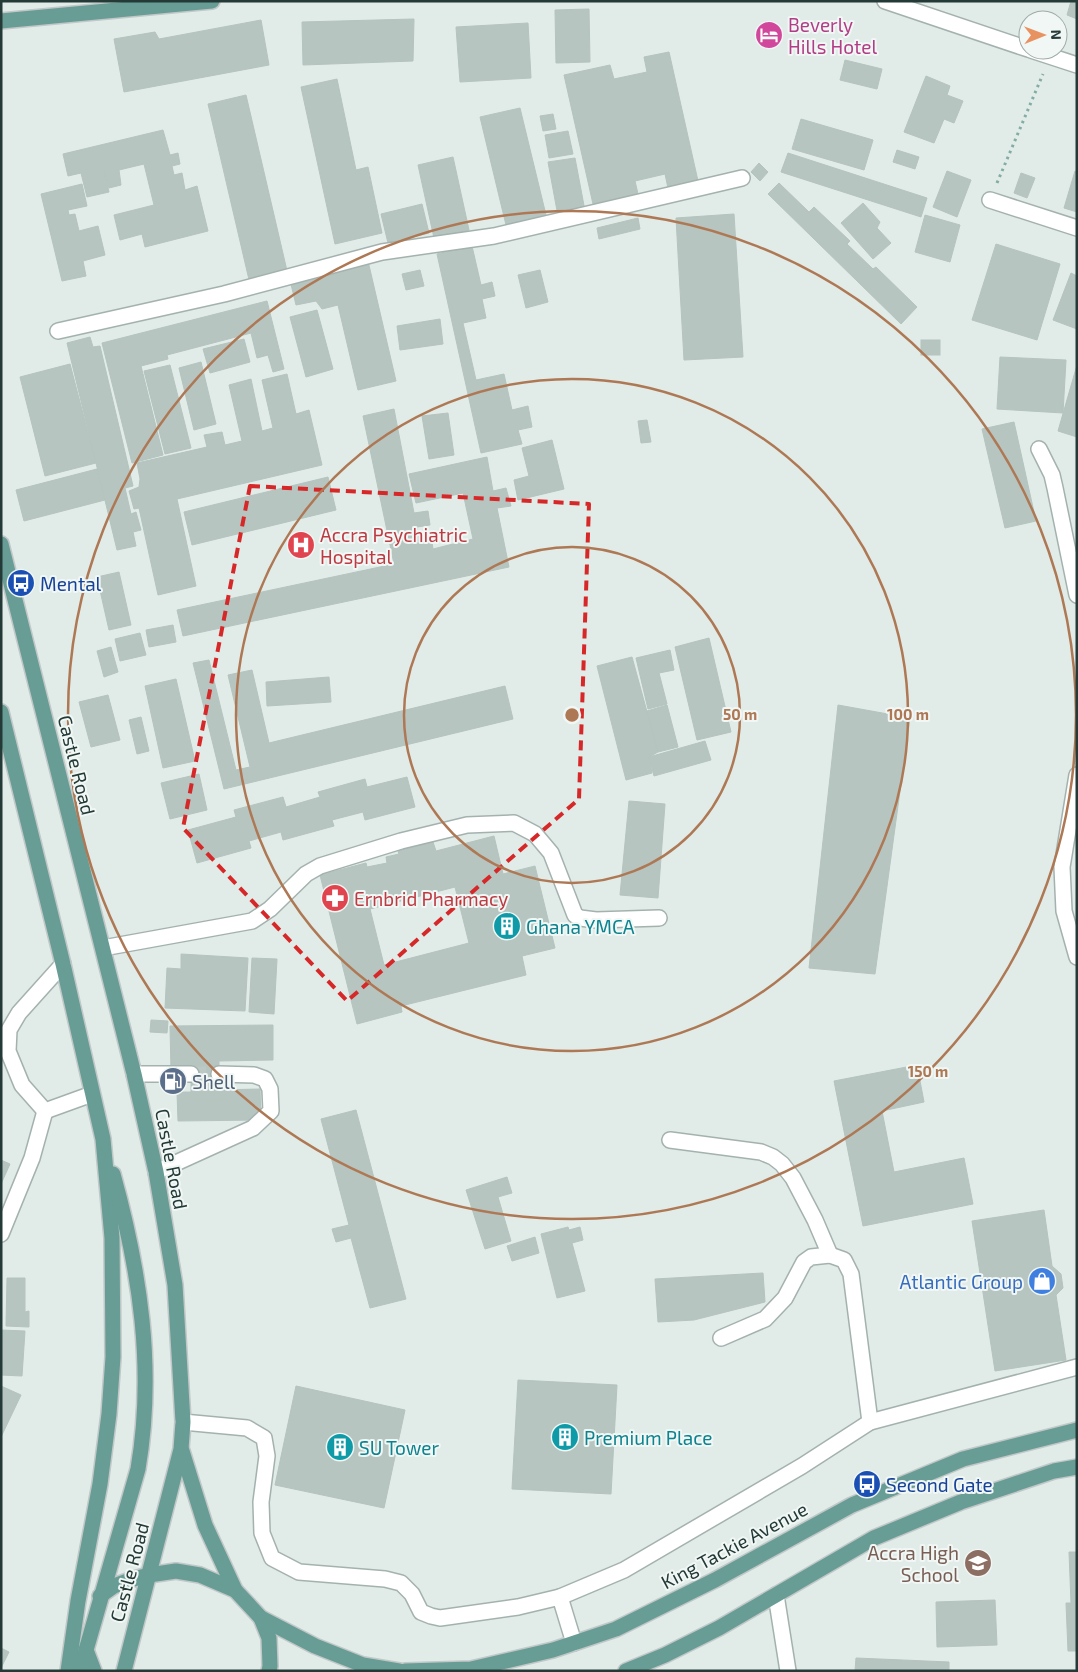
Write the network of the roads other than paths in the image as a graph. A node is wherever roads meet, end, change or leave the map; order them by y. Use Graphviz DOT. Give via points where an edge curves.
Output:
graph roads {
  1 [pos="212,1"];
  2 [pos="884,1"];
  3 [pos="1,20"];
  4 [pos="1018,46"];
  5 [pos="1062,60"];
  6 [pos="1077,65"];
  7 [pos="742,178"];
  8 [pos="990,200"];
  9 [pos="1077,228"];
  10 [pos="58,332"];
  11 [pos="1039,450"];
  12 [pos="1,544"];
  13 [pos="1077,595"];
  14 [pos="1,712"];
  15 [pos="1077,775"];
  16 [pos="659,918"];
  17 [pos="103,948"];
  18 [pos="1077,957"];
  19 [pos="62,964"];
  20 [pos="134,1074"];
  21 [pos="191,1074"];
  22 [pos="219,1074"];
  23 [pos="92,1094"];
  24 [pos="45,1111"];
  25 [pos="103,1139"];
  26 [pos="670,1140"];
  27 [pos="156,1172"];
  28 [pos="1,1234"];
  29 [pos="830,1255"];
  30 [pos="721,1338"];
  31 [pos="1077,1367"];
  32 [pos="183,1422"];
  33 [pos="870,1422"];
  34 [pos="1077,1430"];
  35 [pos="181,1449"];
  36 [pos="1077,1467"];
  37 [pos="149,1575"];
  38 [pos="235,1590"];
  39 [pos="776,1595"];
  40 [pos="100,1596"];
  41 [pos="560,1597"];
  42 [pos="261,1618"];
  43 [pos="574,1643"];
  44 [pos="86,1650"];
  45 [pos="68,1671"];
  46 [pos="80,1671"];
  47 [pos="94,1671"];
  48 [pos="124,1671"];
  49 [pos="269,1671"];
  50 [pos="399,1671"];
  51 [pos="405,1671"];
  52 [pos="626,1671"];
  53 [pos="788,1671"];
  1 -- 3 [label="main road"];
  2 -- 4 [label="street"];
  5 -- 6 [label="street"];
  7 -- 10 [label="street" via="494,236 382,252 224,294"];
  8 -- 9 [label="street"];
  11 -- 13 [label="street" via="1052,475"];
  12 -- 17 [label="main road, Castle Road"];
  14 -- 19 [label="main road"];
  15 -- 18 [label="street" via="1062,867 1064,911"];
  16 -- 17 [label="street" via="596,920 575,916 551,853 536,834 514,824 467,825 320,866 306,874 270,909 252,921"];
  17 -- 20 [label="main road, Castle Road"];
  19 -- 23 [label="main road"];
  19 -- 24 [label="street" via="19,1013 9,1030 8,1051 22,1085"];
  20 -- 21 [label="street"];
  20 -- 27 [label="main road, Castle Road"];
  22 -- 27 [label="street" via="254,1075 265,1079 270,1089 271,1111 253,1128"];
  23 -- 24 [label="street"];
  23 -- 25 [label="main road"];
  24 -- 28 [label="street" via="32,1158"];
  25 -- 40 [label="main road" via="132,1254 143,1332 145,1375 138,1469"];
  25 -- 45 [label="main road" via="112,1238 113,1357 100,1484"];
  26 -- 29 [label="street" via="761,1152 773,1157 793,1178"];
  27 -- 32 [label="main road, Castle Road" via="175,1285"];
  29 -- 30 [label="street" via="811,1257 804,1262 785,1298 765,1319"];
  29 -- 33 [label="street" via="844,1260 851,1274"];
  31 -- 33 [label="street"];
  32 -- 35 [label="main road, Castle Road"];
  32 -- 41 [label="street" via="248,1428 264,1438 267,1456 261,1502 262,1533 272,1558 299,1572 401,1583 412,1594 421,1612 440,1618 518,1607"];
  33 -- 41 [label="street" via="802,1466 624,1570"];
  34 -- 43 [label="main road, King Tackie Avenue" via="963,1459 852,1505 699,1588 616,1629"];
  35 -- 37 [label="main road, Castle Road"];
  35 -- 38 [label="main road" via="205,1525"];
  36 -- 39 [label="main road" via="961,1502 874,1538"];
  37 -- 38 [label="main road" via="176,1571 200,1575"];
  37 -- 40 [label="main road" via="114,1586"];
  37 -- 48 [label="main road, Castle Road"];
  38 -- 42 [label="main road"];
  39 -- 52 [label="main road" via="719,1628"];
  39 -- 53 [label="street"];
  40 -- 44 [label="main road"];
  41 -- 43 [label="street"];
  42 -- 49 [label="main road" via="269,1638"];
  42 -- 50 [label="main road" via="315,1646 363,1665"];
  43 -- 51 [label="main road, King Tackie Avenue" via="471,1669"];
  44 -- 46 [label="main road"];
  44 -- 47 [label="main road"];
}
